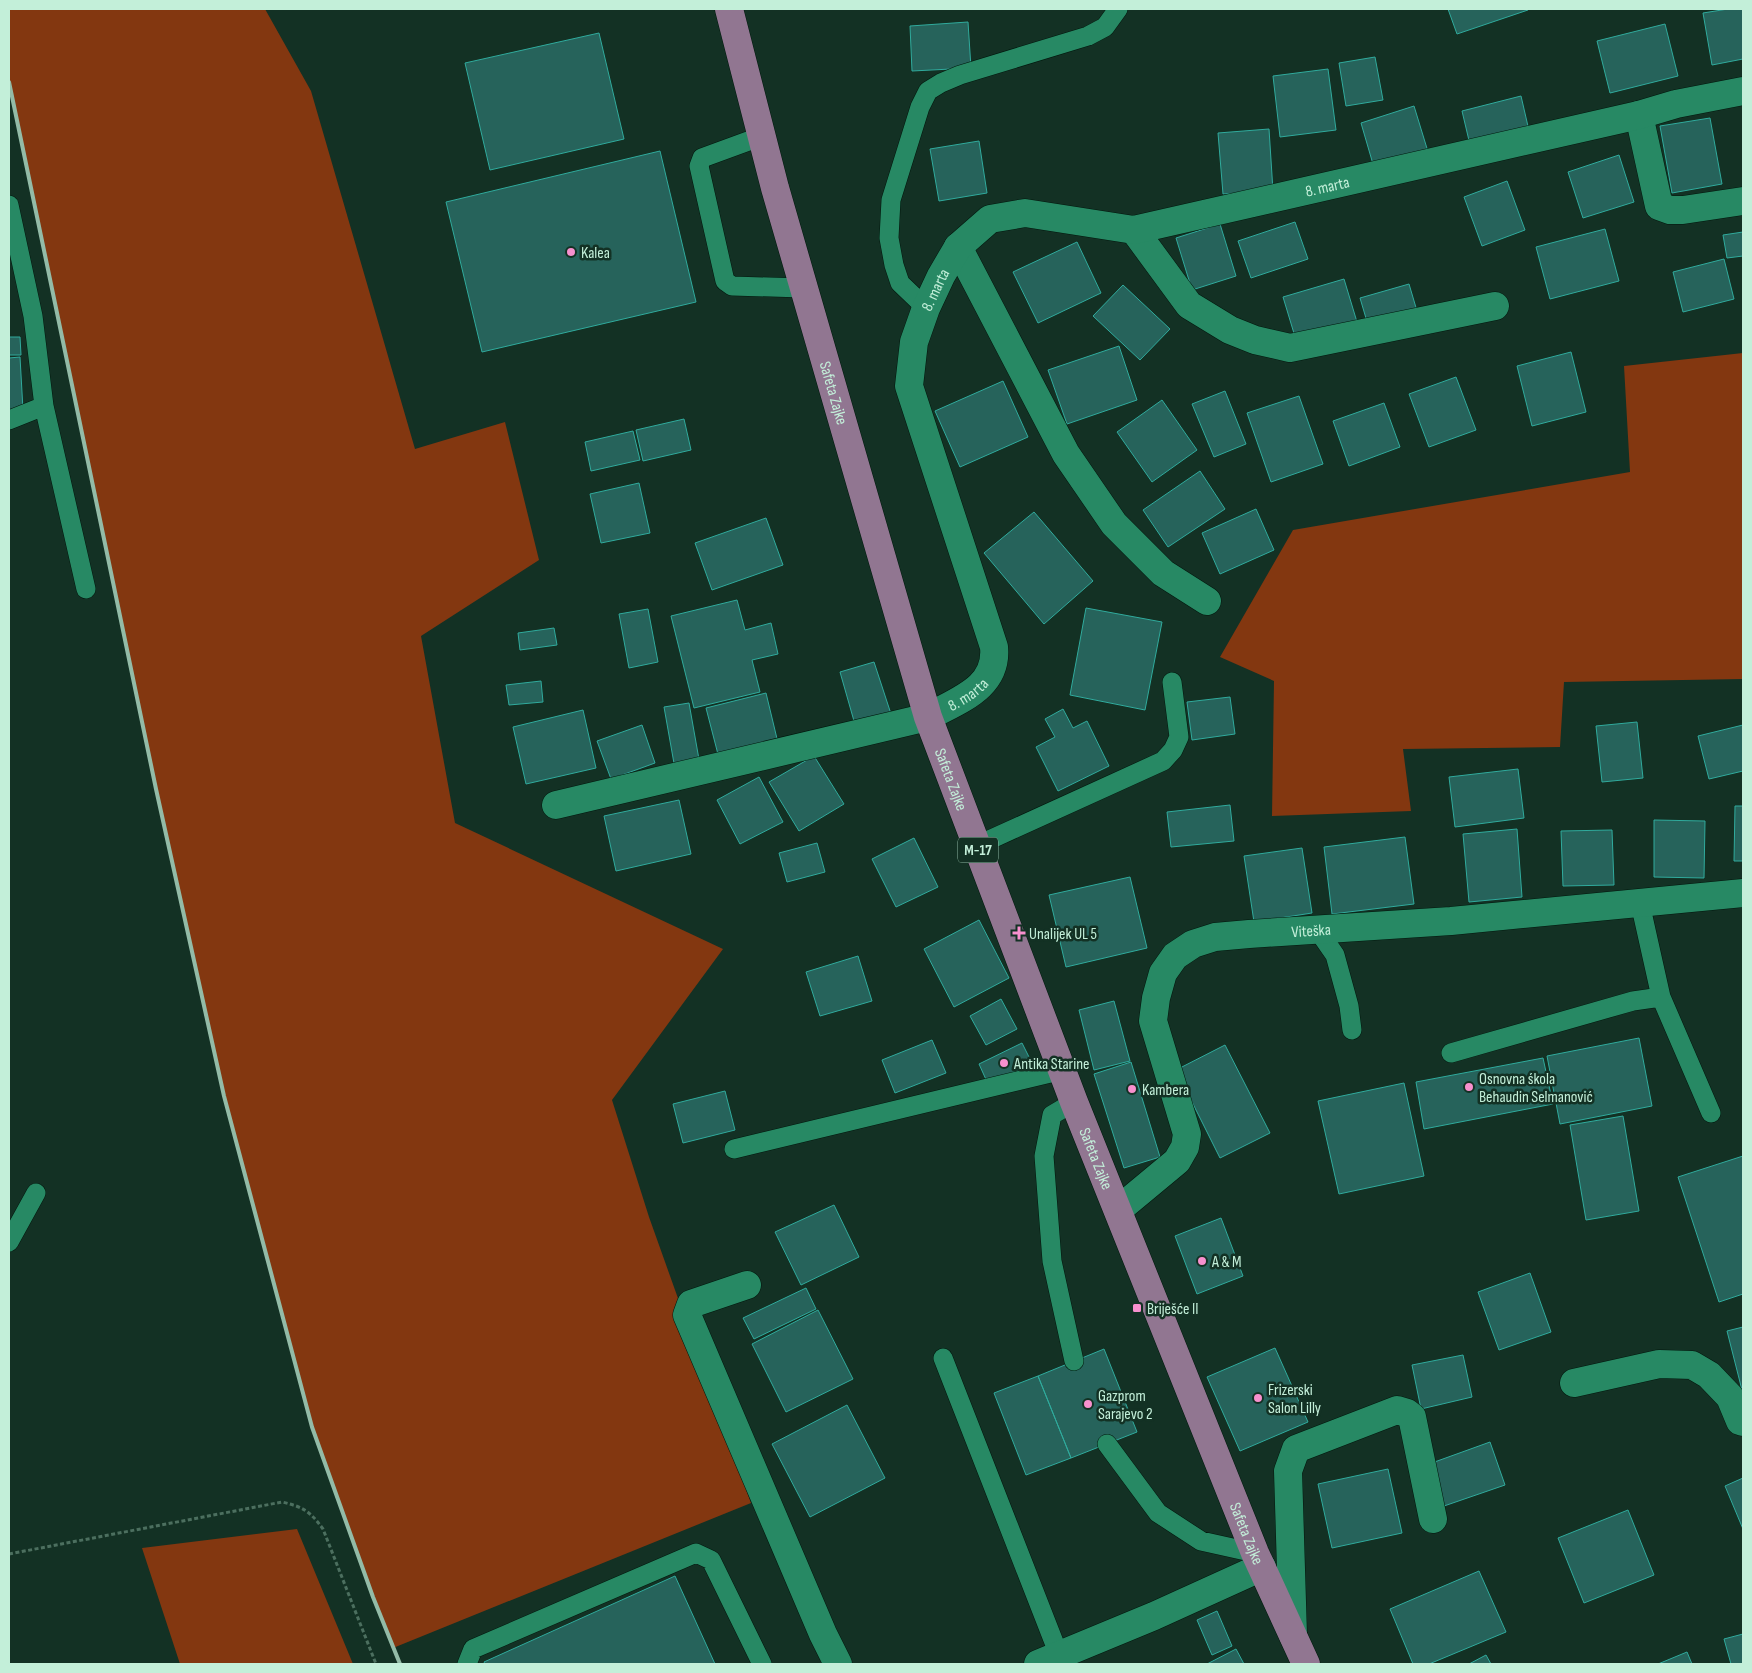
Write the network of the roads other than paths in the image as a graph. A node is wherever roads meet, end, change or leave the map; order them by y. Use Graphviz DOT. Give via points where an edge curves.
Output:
graph roads {
  1 [pos="729,9"];
  2 [pos="1118,9"];
  3 [pos="1743,91"];
  4 [pos="1639,114"];
  5 [pos="762,136"];
  6 [pos="1743,201"];
  7 [pos="9,205"];
  8 [pos="1134,230"];
  9 [pos="958,248"];
  10 [pos="804,288"];
  11 [pos="1495,306"];
  12 [pos="926,308"];
  13 [pos="44,406"];
  14 [pos="9,420"];
  15 [pos="86,589"];
  16 [pos="1207,601"];
  17 [pos="1172,682"];
  18 [pos="928,717"];
  19 [pos="556,805"];
  20 [pos="976,846"];
  21 [pos="1743,893"];
  22 [pos="1640,903"];
  23 [pos="1317,929"];
  24 [pos="1661,996"];
  25 [pos="1352,1030"];
  26 [pos="1451,1053"];
  27 [pos="1063,1070"];
  28 [pos="1074,1102"];
  29 [pos="1711,1113"];
  30 [pos="734,1149"];
  31 [pos="36,1193"];
  32 [pos="1118,1210"];
  33 [pos="9,1242"];
  34 [pos="747,1285"];
  35 [pos="944,1358"];
  36 [pos="1074,1362"];
  37 [pos="1574,1383"];
  38 [pos="1743,1422"];
  39 [pos="1107,1444"];
  40 [pos="1433,1519"];
  41 [pos="1258,1560"];
  42 [pos="1293,1635"];
  43 [pos="1049,1660"];
  44 [pos="467,1664"];
  45 [pos="762,1664"];
  46 [pos="838,1664"];
  47 [pos="1306,1664"];
  1 -- 5 [label="main road, Safeta Zajke / M-17"];
  2 -- 12 [label="lane" via="1105,27 1088,36 960,75 928,91 891,200 889,238 900,283"];
  3 -- 4 [label="street, 8. marta"];
  4 -- 6 [label="street" via="1659,206 1683,210"];
  4 -- 8 [label="street, 8. marta"];
  5 -- 10 [label="main road, Safeta Zajke / M-17"];
  5 -- 10 [label="lane" via="702,158 699,166 726,281 732,286"];
  7 -- 13 [label="lane" via="32,316"];
  8 -- 9 [label="street, 8. marta" via="1025,213 990,219"];
  8 -- 11 [label="street" via="1189,305 1238,333 1290,348"];
  9 -- 12 [label="street, 8. marta"];
  9 -- 16 [label="street" via="1066,454 1114,524 1163,573"];
  10 -- 18 [label="main road, Safeta Zajke / M-17"];
  12 -- 18 [label="street, 8. marta" via="914,342 909,386 996,658 987,679 978,688"];
  13 -- 14 [label="lane"];
  13 -- 15 [label="lane"];
  17 -- 20 [label="lane" via="1179,737 1163,761"];
  18 -- 19 [label="street, 8. marta"];
  18 -- 20 [label="main road, Safeta Zajke / M-17"];
  20 -- 27 [label="main road, Safeta Zajke / M-17"];
  21 -- 22 [label="street, Viteška"];
  22 -- 23 [label="street, Viteška" via="1451,921"];
  22 -- 24 [label="lane"];
  23 -- 25 [label="lane" via="1336,955"];
  23 -- 32 [label="street, Viteška" via="1215,937 1194,944 1175,956 1163,974 1154,1021 1187,1134 1185,1147 1176,1161"];
  24 -- 26 [label="lane" via="1633,1001"];
  24 -- 29 [label="lane"];
  27 -- 28 [label="main road, Safeta Zajke / M-17"];
  27 -- 30 [label="lane"];
  28 -- 32 [label="main road, Safeta Zajke / M-17"];
  28 -- 36 [label="lane" via="1052,1115 1044,1156 1052,1261"];
  31 -- 33 [label="lane"];
  32 -- 41 [label="main road, Safeta Zajke / M-17"];
  34 -- 46 [label="street" via="691,1304 687,1315"];
  35 -- 43 [label="lane"];
  37 -- 38 [label="street" via="1659,1364 1692,1365 1709,1375 1730,1397"];
  39 -- 41 [label="lane" via="1158,1513 1201,1541"];
  40 -- 42 [label="street" via="1412,1417 1407,1413 1397,1410 1296,1449 1288,1471"];
  41 -- 42 [label="main road, Safeta Zajke / M-17"];
  41 -- 43 [label="street" via="1154,1616"];
  42 -- 47 [label="main road, Safeta Zajke / M-17"];
  44 -- 45 [label="lane" via="473,1649 696,1552 711,1560"];
}
